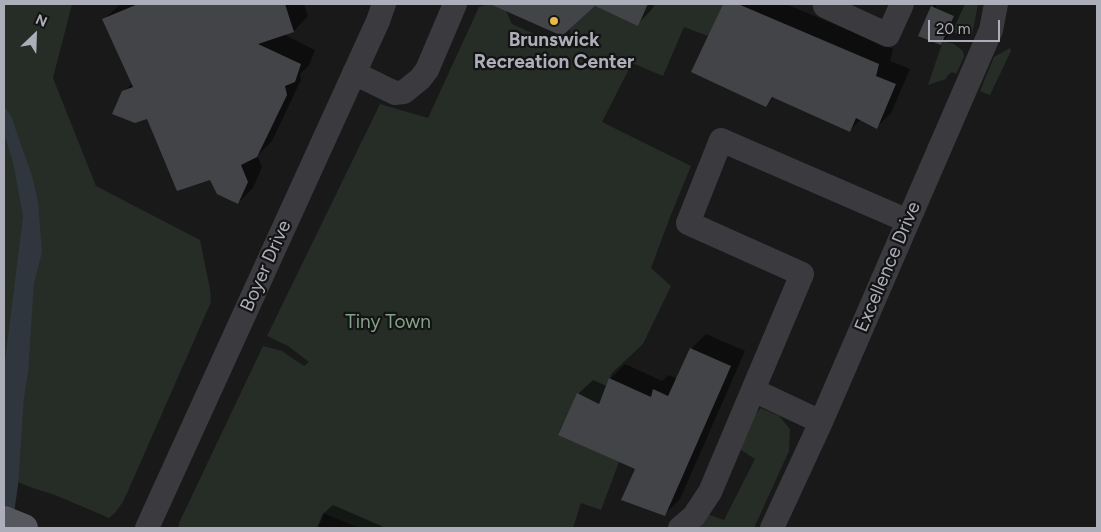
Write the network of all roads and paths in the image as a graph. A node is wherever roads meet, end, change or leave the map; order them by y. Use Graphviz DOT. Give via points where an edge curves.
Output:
graph roads {
  1 [pos="455,4"];
  2 [pos="826,4"];
  3 [pos="902,4"];
  4 [pos="996,4"];
  5 [pos="378,9"];
  6 [pos="354,73"];
  7 [pos="908,221"];
  8 [pos="753,390"];
  9 [pos="821,422"];
  10 [pos="147,528"];
  11 [pos="680,528"];
  12 [pos="772,528"];
  1 -- 6 [label="street" via="427,70 404,92 395,93"];
  2 -- 3 [label="street" via="888,34"];
  4 -- 7 [label="street, Excellence Drive" via="991,30"];
  5 -- 6 [label="street, Boyer Drive"];
  6 -- 10 [label="street, Boyer Drive"];
  7 -- 8 [label="street" via="721,140 688,223 802,274"];
  7 -- 9 [label="street, Excellence Drive"];
  8 -- 9 [label="street"];
  8 -- 11 [label="street" via="710,492 694,516"];
  9 -- 12 [label="street, Excellence Drive"];
}
